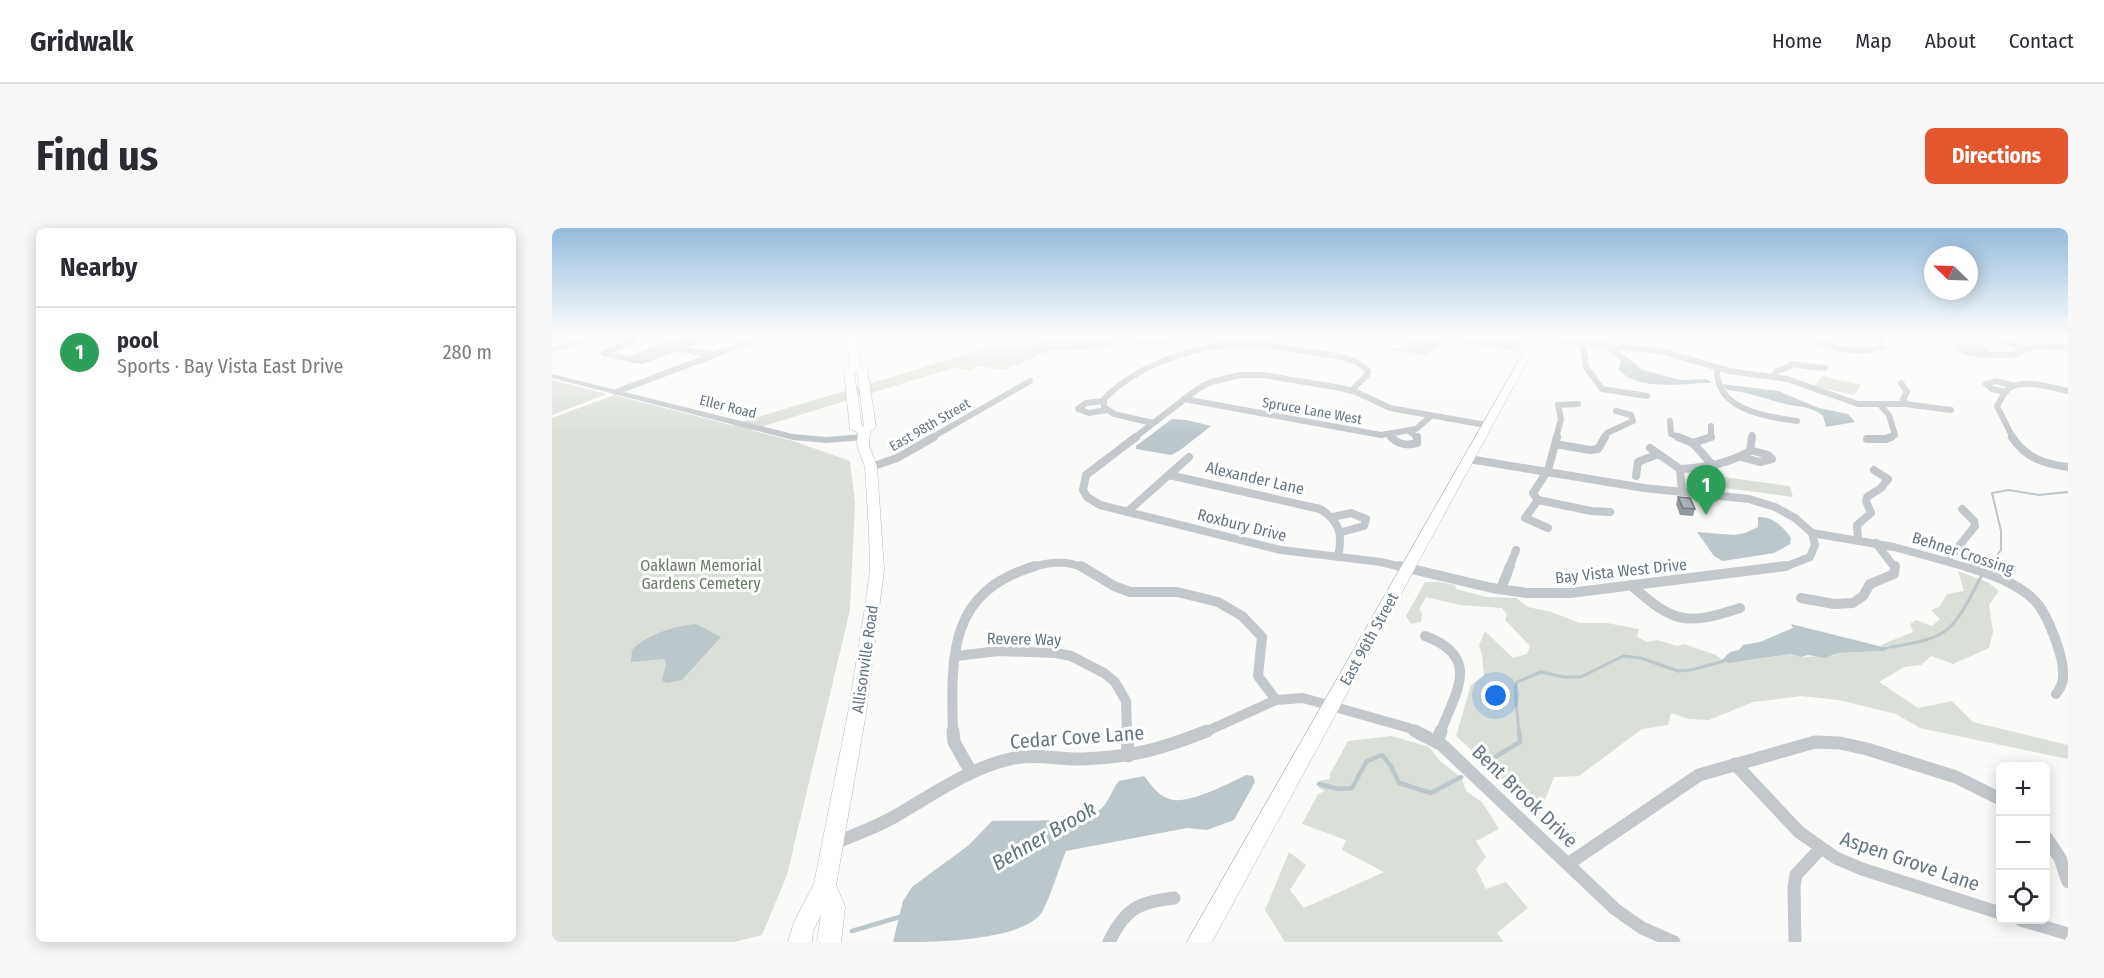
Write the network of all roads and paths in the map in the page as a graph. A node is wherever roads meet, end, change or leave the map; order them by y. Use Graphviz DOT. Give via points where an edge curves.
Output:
graph roads {
  1 [pos="676,369"];
  2 [pos="852,369"];
  3 [pos="1146,369"];
  4 [pos="1366,369"];
  5 [pos="1518,369"];
  6 [pos="1587,369"];
  7 [pos="1717,369"];
  8 [pos="1726,369"];
  9 [pos="1783,369"];
  10 [pos="552,376"];
  11 [pos="1774,376"];
  12 [pos="1030,381"];
  13 [pos="1901,383"];
  14 [pos="2014,386"];
  15 [pos="2068,390"];
  16 [pos="1351,391"];
  17 [pos="616,392"];
  18 [pos="2006,392"];
  19 [pos="1647,396"];
  20 [pos="1184,399"];
  21 [pos="1104,401"];
  22 [pos="1578,404"];
  23 [pos="1907,404"];
  24 [pos="1881,406"];
  25 [pos="1107,410"];
  26 [pos="1951,410"];
  27 [pos="1616,411"];
  28 [pos="1433,417"];
  29 [pos="1670,421"];
  30 [pos="1797,421"];
  31 [pos="1153,423"];
  32 [pos="1712,426"];
  33 [pos="1485,427"];
  34 [pos="1409,431"];
  35 [pos="864,434"];
  36 [pos="1389,434"];
  37 [pos="1752,435"];
  38 [pos="1867,439"];
  39 [pos="1693,443"];
  40 [pos="1555,444"];
  41 [pos="1650,448"];
  42 [pos="1750,450"];
  43 [pos="1658,454"];
  44 [pos="1470,456"];
  45 [pos="1189,457"];
  46 [pos="1741,457"];
  47 [pos="871,467"];
  48 [pos="1714,467"];
  49 [pos="2068,467"];
  50 [pos="1680,469"];
  51 [pos="1548,470"];
  52 [pos="1874,470"];
  53 [pos="1169,474"];
  54 [pos="1636,476"];
  55 [pos="1682,492"];
  56 [pos="1538,500"];
  57 [pos="1962,509"];
  58 [pos="1126,512"];
  59 [pos="1610,512"];
  60 [pos="1333,517"];
  61 [pos="1548,528"];
  62 [pos="1342,532"];
  63 [pos="1812,533"];
  64 [pos="1858,540"];
  65 [pos="1876,543"];
  66 [pos="1516,550"];
  67 [pos="1338,557"];
  68 [pos="1947,561"];
  69 [pos="1408,568"];
  70 [pos="1631,585"];
  71 [pos="1501,590"];
  72 [pos="1801,598"];
  73 [pos="1740,608"];
  74 [pos="1425,636"];
  75 [pos="957,656"];
  76 [pos="2056,694"];
  77 [pos="1276,700"];
  78 [pos="1332,706"];
  79 [pos="1437,742"];
  80 [pos="1128,756"];
  81 [pos="1735,764"];
  82 [pos="970,772"];
  83 [pos="1996,797"];
  84 [pos="2050,843"];
  85 [pos="832,845"];
  86 [pos="1821,849"];
  87 [pos="1568,864"];
  88 [pos="2068,882"];
  89 [pos="825,885"];
  90 [pos="1174,898"];
  91 [pos="1996,911"];
  92 [pos="2034,924"];
  93 [pos="2068,934"];
  94 [pos="800,942"];
  95 [pos="829,942"];
  96 [pos="1108,942"];
  97 [pos="1199,942"];
  98 [pos="1674,942"];
  99 [pos="1795,942"];
  1 -- 17 [label="street"];
  2 -- 35 [label="main road, Allisonville Road" via="856,429"];
  3 -- 21 [label="street" via="1108,393"];
  4 -- 16 [label="street" via="1367,375"];
  5 -- 33 [label="main road, East 96th Street"];
  6 -- 19 [label="street" via="1602,389"];
  7 -- 30 [label="street" via="1717,384 1728,398 1749,411"];
  8 -- 11 [label="street"];
  9 -- 11 [label="street"];
  10 -- 17 [label="street, Eller Road"];
  11 -- 24 [label="street" via="1847,402"];
  12 -- 47 [label="street, East 98th Street" via="897,458"];
  13 -- 23 [label="street" via="1907,392 1903,399"];
  14 -- 15 [label="street"];
  14 -- 18 [label="street"];
  14 -- 18 [label="street" via="1995,381 1986,384"];
  16 -- 20 [label="street" via="1263,375 1240,375 1211,382"];
  16 -- 28 [label="street" via="1390,408"];
  17 -- 35 [label="street, Eller Road" via="794,437 830,440"];
  18 -- 49 [label="street" via="1998,410 2020,451 2031,458"];
  20 -- 31 [label="street"];
  20 -- 36 [label="street, Spruce Lane West"];
  21 -- 25 [label="street"];
  21 -- 25 [label="street" via="1086,403 1078,409 1089,413"];
  22 -- 40 [label="street" via="1557,406 1562,418"];
  23 -- 24 [label="street"];
  23 -- 26 [label="street"];
  24 -- 38 [label="street" via="1889,415 1895,435 1886,440"];
  25 -- 31 [label="street"];
  27 -- 40 [label="street" via="1634,419 1607,433 1596,449"];
  28 -- 33 [label="street"];
  28 -- 34 [label="street, Spruce Lane West"];
  29 -- 39 [label="street" via="1671,434"];
  31 -- 58 [label="street, Roxbury Drive" via="1095,467 1082,484 1082,491 1092,501"];
  32 -- 39 [label="street" via="1711,437"];
  33 -- 44 [label="main road, East 96th Street"];
  34 -- 36 [label="street, Spruce Lane West"];
  34 -- 36 [label="street" via="1418,437 1417,443 1397,443"];
  35 -- 47 [label="main road, Allisonville Road" via="863,445"];
  37 -- 42 [label="street"];
  39 -- 48 [label="street"];
  40 -- 51 [label="street"];
  41 -- 43 [label="street"];
  42 -- 46 [label="street"];
  42 -- 46 [label="street" via="1772,459 1760,462"];
  43 -- 50 [label="street"];
  43 -- 54 [label="street" via="1638,462"];
  44 -- 51 [label="street"];
  44 -- 69 [label="main road, East 96th Street"];
  45 -- 53 [label="street"];
  46 -- 48 [label="street"];
  47 -- 85 [label="main road, Allisonville Road" via="877,554 873,608"];
  48 -- 50 [label="street"];
  50 -- 55 [label="street"];
  51 -- 55 [label="street"];
  51 -- 56 [label="street" via="1533,493"];
  52 -- 64 [label="street" via="1888,479 1867,497 1871,513 1857,525"];
  53 -- 58 [label="street"];
  53 -- 60 [label="street, Alexander Lane" via="1311,506"];
  55 -- 63 [label="street" via="1762,503 1789,514"];
  56 -- 59 [label="street"];
  56 -- 61 [label="street" via="1525,518"];
  57 -- 68 [label="street" via="1975,526"];
  58 -- 67 [label="street, Roxbury Drive" via="1281,550"];
  60 -- 62 [label="street"];
  60 -- 62 [label="street, Alexander Lane" via="1351,513 1366,519 1360,528"];
  62 -- 67 [label="street"];
  63 -- 64 [label="street, Behner Crossing"];
  63 -- 70 [label="street, Bay Vista West Drive" via="1813,553 1794,564"];
  64 -- 65 [label="street, Behner Crossing"];
  65 -- 68 [label="street, Behner Crossing"];
  65 -- 72 [label="street" via="1895,566 1894,574 1870,584 1853,603"];
  66 -- 71 [label="street"];
  67 -- 69 [label="street, Roxbury Drive"];
  68 -- 76 [label="street, Behner Crossing" via="2006,581 2035,600 2064,671 2064,683"];
  69 -- 71 [label="street, Bay Vista West Drive"];
  69 -- 78 [label="main road, East 96th Street"];
  70 -- 71 [label="street, Bay Vista West Drive" via="1559,594"];
  70 -- 73 [label="street" via="1656,608 1687,620 1708,619"];
  74 -- 79 [label="street" via="1450,650 1460,663 1462,674"];
  75 -- 77 [label="street" via="965,616 977,600 1000,581 1027,568 1069,563 1091,569 1121,590 1187,593 1227,605 1251,622 1262,637 1258,676"];
  75 -- 80 [label="street, Revere Way" via="998,651 1056,652 1104,673 1115,682 1126,701"];
  75 -- 82 [label="street" via="954,742"];
  77 -- 78 [label="street, Cedar Cove Lane" via="1303,698"];
  77 -- 80 [label="street, Cedar Cove Lane" via="1177,744"];
  78 -- 79 [label="street, Bent Brook Drive" via="1408,728"];
  78 -- 97 [label="main road, East 96th Street"];
  79 -- 87 [label="street, Bent Brook Drive"];
  80 -- 82 [label="street, Cedar Cove Lane" via="1080,759 1044,755 1011,759"];
  81 -- 83 [label="street" via="1804,744 1846,744 1956,777"];
  81 -- 86 [label="street, Aspen Grove Lane" via="1799,832"];
  81 -- 87 [label="street" via="1688,781"];
  82 -- 85 [label="street, Cedar Cove Lane" via="890,819"];
  84 -- 88 [label="street"];
  85 -- 89 [label="main road, Allisonville Road"];
  86 -- 91 [label="street, Aspen Grove Lane" via="1863,869"];
  86 -- 99 [label="street" via="1796,875"];
  87 -- 98 [label="street, Bent Brook Drive" via="1624,917"];
  89 -- 94 [label="main road, Allisonville Road"];
  89 -- 95 [label="main road, Allisonville Road" via="834,907"];
  90 -- 96 [label="street" via="1148,900 1129,910"];
  92 -- 93 [label="street"];
}
